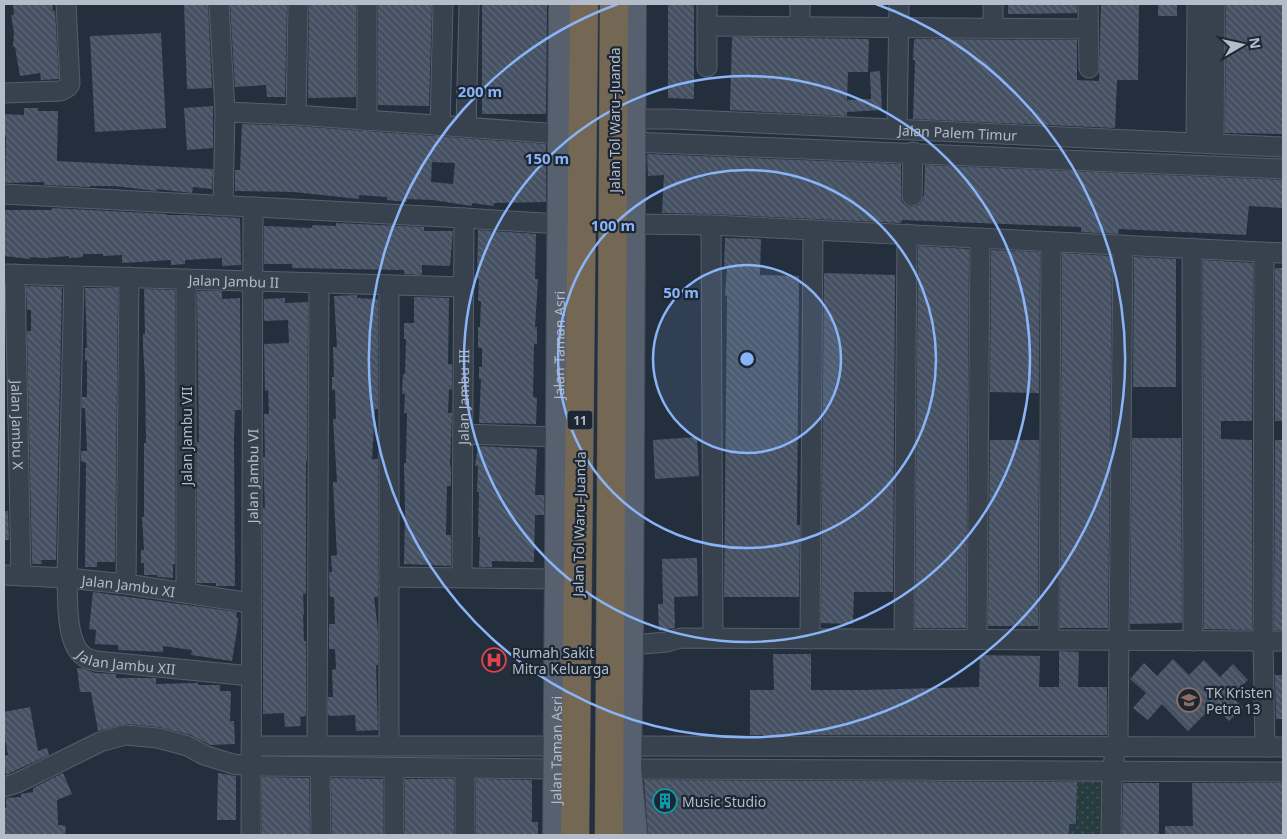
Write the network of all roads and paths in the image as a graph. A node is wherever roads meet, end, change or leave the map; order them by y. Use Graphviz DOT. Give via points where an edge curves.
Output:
graph roads {
  1 [pos="66,4"];
  2 [pos="219,4"];
  3 [pos="298,4"];
  4 [pos="367,4"];
  5 [pos="443,4"];
  6 [pos="469,4"];
  7 [pos="561,4"];
  8 [pos="584,4"];
  9 [pos="614,4"];
  10 [pos="634,4"];
  11 [pos="707,4"];
  12 [pos="800,4"];
  13 [pos="899,4"];
  14 [pos="993,4"];
  15 [pos="1088,4"];
  16 [pos="1197,4"];
  17 [pos="1214,4"];
  18 [pos="707,26"];
  19 [pos="800,27"];
  20 [pos="899,28"];
  21 [pos="993,28"];
  22 [pos="1088,29"];
  23 [pos="707,67"];
  24 [pos="1089,68"];
  25 [pos="4,93"];
  26 [pos="225,112"];
  27 [pos="296,115"];
  28 [pos="367,121"];
  29 [pos="440,126"];
  30 [pos="466,127"];
  31 [pos="897,129"];
  32 [pos="633,130"];
  33 [pos="560,134"];
  34 [pos="1045,135"];
  35 [pos="1205,143"];
  36 [pos="1283,147"];
  37 [pos="913,152"];
  38 [pos="1042,158"];
  39 [pos="1283,169"];
  40 [pos="4,194"];
  41 [pos="912,196"];
  42 [pos="224,206"];
  43 [pos="252,207"];
  44 [pos="464,218"];
  45 [pos="559,224"];
  46 [pos="633,224"];
  47 [pos="711,225"];
  48 [pos="813,230"];
  49 [pos="907,234"];
  50 [pos="980,238"];
  51 [pos="1051,242"];
  52 [pos="1123,245"];
  53 [pos="1192,248"];
  54 [pos="1264,252"];
  55 [pos="1283,253"];
  56 [pos="10,274"];
  57 [pos="74,276"];
  58 [pos="128,277"];
  59 [pos="186,279"];
  60 [pos="252,281"];
  61 [pos="319,283"];
  62 [pos="388,285"];
  63 [pos="464,287"];
  64 [pos="463,434"];
  65 [pos="559,438"];
  66 [pos="12,576"];
  67 [pos="389,576"];
  68 [pos="462,576"];
  69 [pos="67,578"];
  70 [pos="558,578"];
  71 [pos="126,584"];
  72 [pos="186,593"];
  73 [pos="251,602"];
  74 [pos="713,638"];
  75 [pos="631,639"];
  76 [pos="810,639"];
  77 [pos="904,639"];
  78 [pos="977,639"];
  79 [pos="1049,640"];
  80 [pos="1119,640"];
  81 [pos="1193,640"];
  82 [pos="1263,641"];
  83 [pos="1283,641"];
  84 [pos="251,676"];
  85 [pos="251,746"];
  86 [pos="317,746"];
  87 [pos="390,746"];
  88 [pos="555,746"];
  89 [pos="629,746"];
  90 [pos="1116,746"];
  91 [pos="1274,747"];
  92 [pos="251,766"];
  93 [pos="320,767"];
  94 [pos="394,768"];
  95 [pos="465,768"];
  96 [pos="555,769"];
  97 [pos="1112,771"];
  98 [pos="1283,772"];
  99 [pos="619,775"];
  100 [pos="4,787"];
  101 [pos="251,835"];
  102 [pos="321,835"];
  103 [pos="394,835"];
  104 [pos="465,835"];
  105 [pos="555,835"];
  106 [pos="575,835"];
  107 [pos="609,835"];
  108 [pos="614,835"];
  109 [pos="635,835"];
  110 [pos="1111,835"];
  1 -- 25 [label="street" via="68,87 62,92"];
  2 -- 26 [label="street"];
  3 -- 27 [label="street"];
  4 -- 28 [label="street"];
  5 -- 29 [label="street"];
  6 -- 30 [label="street"];
  7 -- 33 [label="main road, Jalan Taman Asri"];
  8 -- 106 [label="highway, Jalan Tol Waru–Juanda / 11"];
  9 -- 99 [label="highway, Jalan Tol Waru–Juanda / 11"];
  10 -- 32 [label="main road"];
  11 -- 18 [label="street"];
  12 -- 19 [label="street"];
  13 -- 20 [label="street"];
  14 -- 21 [label="street"];
  15 -- 22 [label="street"];
  16 -- 35 [label="street"];
  17 -- 35 [label="street"];
  18 -- 19 [label="street"];
  18 -- 23 [label="street"];
  19 -- 20 [label="street"];
  20 -- 21 [label="street"];
  20 -- 31 [label="street"];
  21 -- 22 [label="street"];
  22 -- 24 [label="street"];
  26 -- 27 [label="street"];
  26 -- 42 [label="street"];
  27 -- 28 [label="street"];
  28 -- 29 [label="street"];
  29 -- 30 [label="street"];
  30 -- 33 [label="street"];
  31 -- 32 [label="street, Jalan Palem Timur" via="672,119"];
  31 -- 34 [label="street, Jalan Palem Timur"];
  32 -- 37 [label="street, Jalan Palem Timur"];
  32 -- 46 [label="main road"];
  33 -- 45 [label="main road, Jalan Taman Asri"];
  34 -- 35 [label="street, Jalan Palem Timur"];
  34 -- 38 [label="street"];
  35 -- 36 [label="street, Jalan Palem Timur"];
  37 -- 38 [label="street, Jalan Palem Timur"];
  37 -- 41 [label="street"];
  38 -- 39 [label="street, Jalan Palem Timur"];
  40 -- 42 [label="street"];
  42 -- 43 [label="street"];
  43 -- 44 [label="street"];
  43 -- 60 [label="street, Jalan Jambu VI"];
  44 -- 45 [label="street"];
  44 -- 63 [label="street, Jalan Jambu III"];
  45 -- 65 [label="main road, Jalan Taman Asri"];
  46 -- 47 [label="street"];
  46 -- 75 [label="main road"];
  47 -- 48 [label="street"];
  47 -- 74 [label="street"];
  48 -- 49 [label="street"];
  48 -- 76 [label="street"];
  49 -- 50 [label="street"];
  49 -- 77 [label="street"];
  50 -- 51 [label="street"];
  50 -- 78 [label="street"];
  51 -- 52 [label="street"];
  51 -- 79 [label="street"];
  52 -- 53 [label="street"];
  52 -- 80 [label="street"];
  53 -- 54 [label="street"];
  53 -- 81 [label="street"];
  54 -- 55 [label="street"];
  54 -- 82 [label="street"];
  56 -- 57 [label="street, Jalan Jambu II"];
  56 -- 66 [label="street, Jalan Jambu X"];
  57 -- 58 [label="street, Jalan Jambu II"];
  57 -- 69 [label="street"];
  58 -- 59 [label="street, Jalan Jambu II"];
  58 -- 71 [label="street"];
  59 -- 60 [label="street, Jalan Jambu II"];
  59 -- 72 [label="street, Jalan Jambu VII"];
  60 -- 61 [label="street, Jalan Jambu II"];
  60 -- 73 [label="street, Jalan Jambu VI"];
  61 -- 62 [label="street, Jalan Jambu II"];
  61 -- 86 [label="street"];
  62 -- 63 [label="street, Jalan Jambu II"];
  62 -- 67 [label="street"];
  63 -- 64 [label="street, Jalan Jambu III"];
  64 -- 65 [label="street"];
  64 -- 68 [label="street, Jalan Jambu III"];
  65 -- 70 [label="main road, Jalan Taman Asri"];
  66 -- 69 [label="street, Jalan Jambu XI"];
  67 -- 68 [label="street"];
  67 -- 87 [label="street"];
  68 -- 70 [label="street"];
  69 -- 71 [label="street, Jalan Jambu XI"];
  69 -- 84 [label="street, Jalan Jambu XII" via="69,626 75,644 84,656 96,661"];
  70 -- 88 [label="main road, Jalan Taman Asri"];
  71 -- 72 [label="street, Jalan Jambu XI"];
  72 -- 73 [label="street, Jalan Jambu XI"];
  73 -- 84 [label="street, Jalan Jambu VI"];
  74 -- 75 [label="street" via="680,638 665,632"];
  74 -- 76 [label="street"];
  75 -- 89 [label="main road"];
  76 -- 77 [label="street"];
  77 -- 78 [label="street"];
  78 -- 79 [label="street"];
  79 -- 80 [label="street"];
  80 -- 81 [label="street"];
  80 -- 90 [label="street"];
  81 -- 82 [label="street"];
  82 -- 83 [label="street"];
  82 -- 91 [label="street"];
  84 -- 85 [label="street, Jalan Jambu VI"];
  85 -- 86 [label="street"];
  85 -- 92 [label="street, Jalan Jambu VI"];
  86 -- 87 [label="street"];
  87 -- 88 [label="street"];
  88 -- 96 [label="main road, Jalan Taman Asri"];
  89 -- 90 [label="street"];
  89 -- 99 [label="main road"];
  90 -- 91 [label="street"];
  90 -- 97 [label="street"];
  92 -- 93 [label="street"];
  92 -- 100 [label="street" via="233,764 158,738 125,735 100,742"];
  92 -- 101 [label="street, Jalan Jambu VI"];
  93 -- 94 [label="street"];
  93 -- 102 [label="street"];
  94 -- 95 [label="street"];
  94 -- 103 [label="street"];
  95 -- 96 [label="street"];
  95 -- 104 [label="street"];
  96 -- 105 [label="main road, Jalan Taman Asri"];
  97 -- 98 [label="street"];
  97 -- 99 [label="street"];
  97 -- 110 [label="street"];
  99 -- 107 [label="highway, Jalan Tol Waru–Juanda / 11"];
  99 -- 108 [label="highway"];
  99 -- 109 [label="main road"];
}
